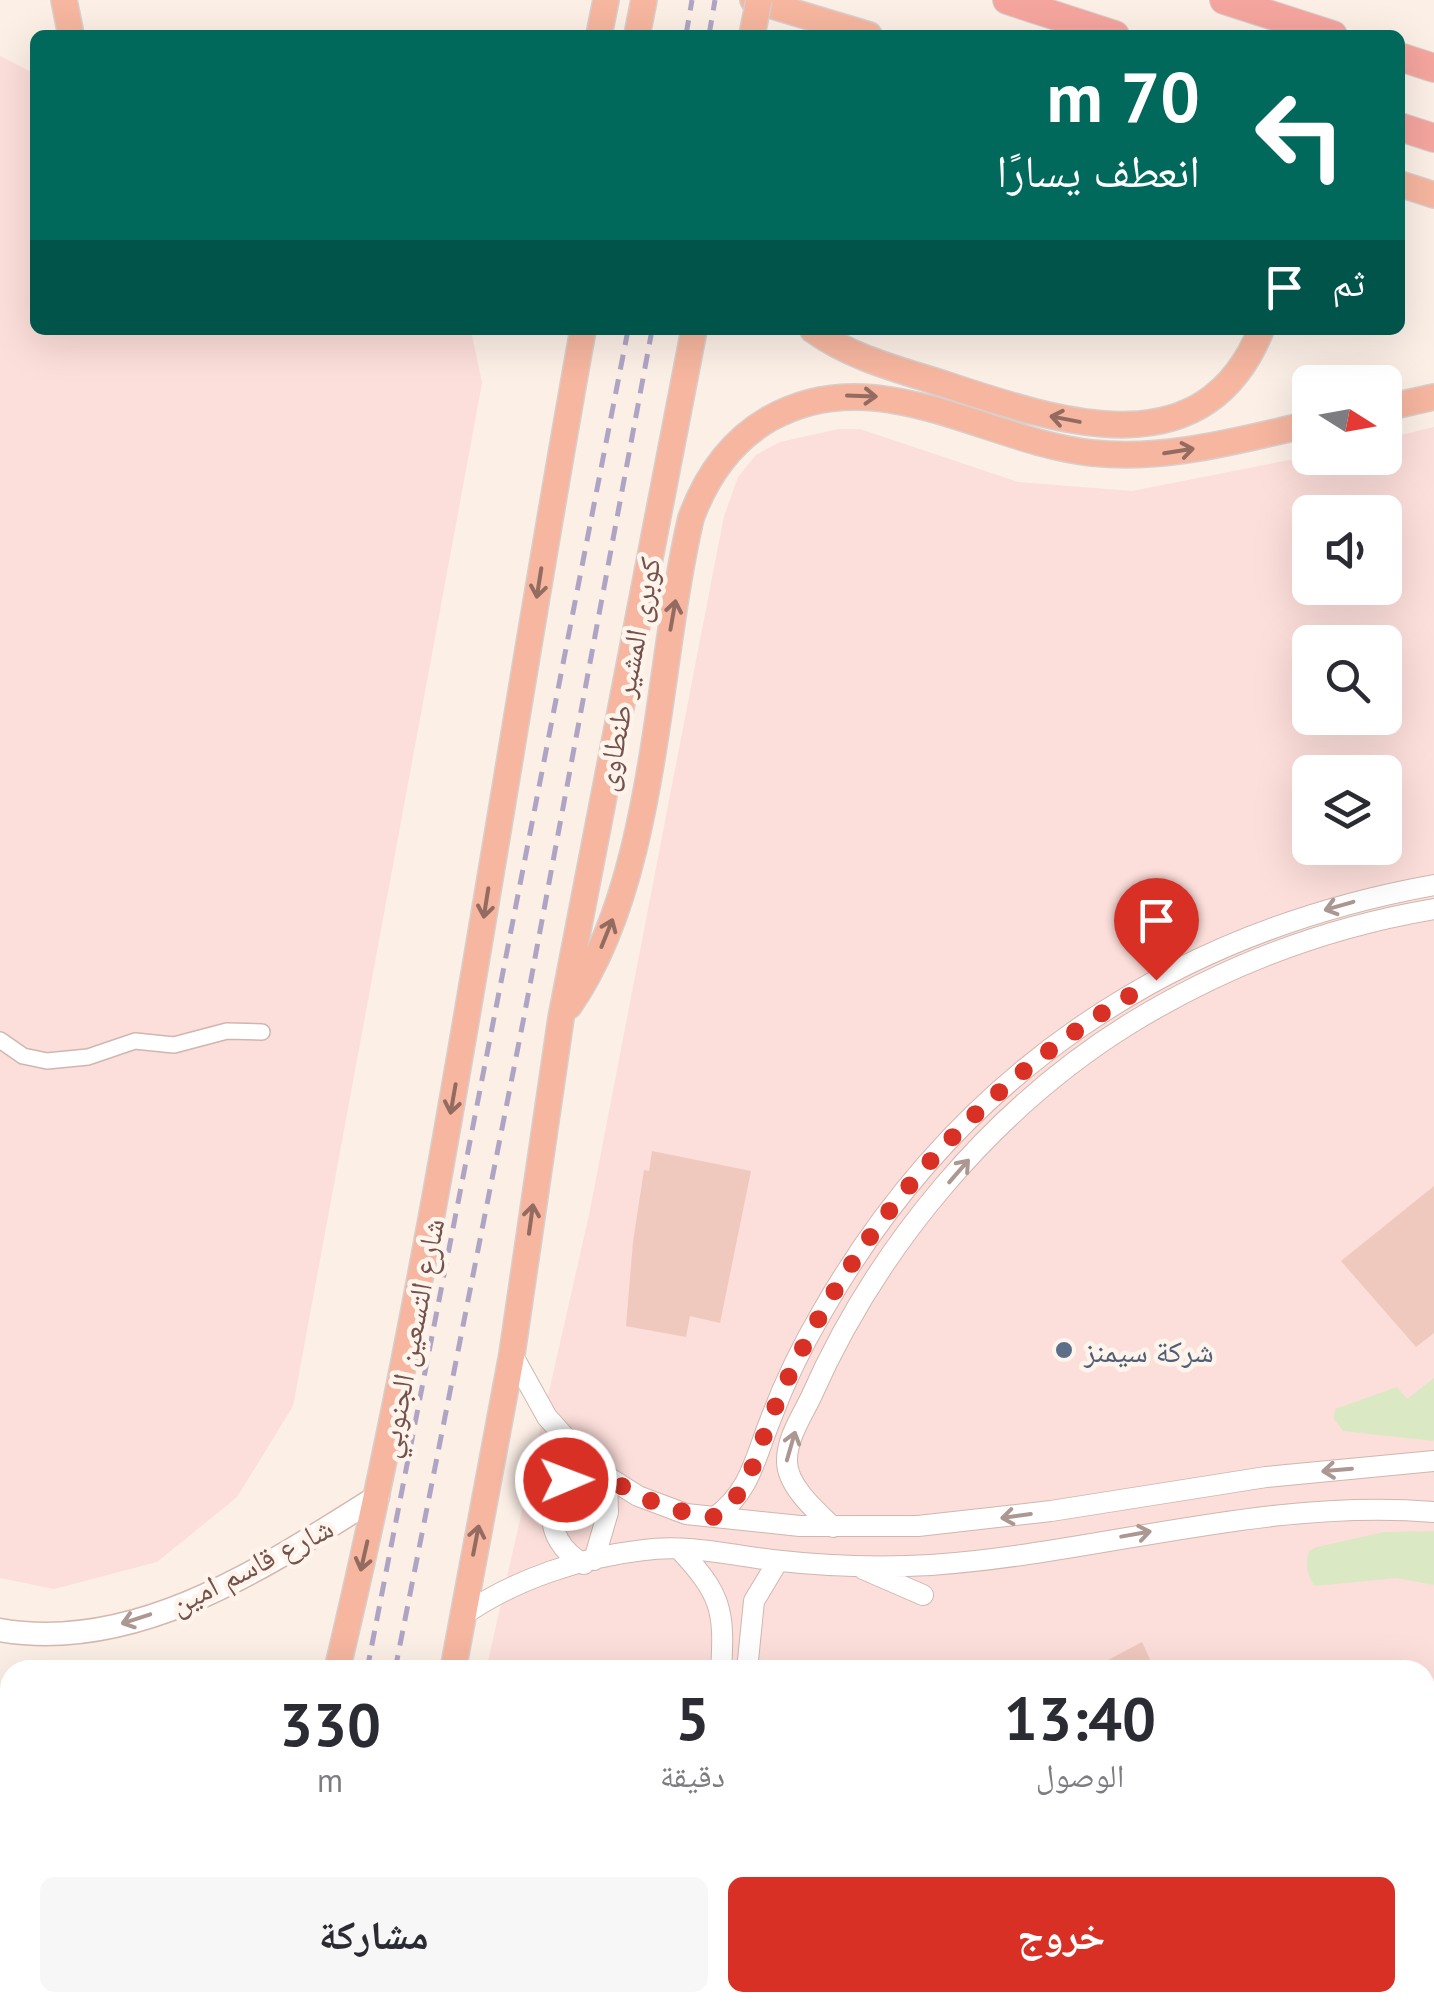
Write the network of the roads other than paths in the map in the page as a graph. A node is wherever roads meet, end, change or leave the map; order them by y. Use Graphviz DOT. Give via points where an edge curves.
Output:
graph roads {
  1 [pos="64,0"];
  2 [pos="606,0"];
  3 [pos="644,0"];
  4 [pos="756,0"];
  5 [pos="1007,0"];
  6 [pos="1224,0"];
  7 [pos="71,30"];
  8 [pos="600,30"];
  9 [pos="638,30"];
  10 [pos="753,30"];
  11 [pos="854,30"];
  12 [pos="1100,30"];
  13 [pos="1317,30"];
  14 [pos="1405,59"];
  15 [pos="1434,68"];
  16 [pos="1405,129"];
  17 [pos="1434,138"];
  18 [pos="1405,186"];
  19 [pos="1434,196"];
  20 [pos="583,335"];
  21 [pos="693,335"];
  22 [pos="822,335"];
  23 [pos="1258,335"];
  24 [pos="1434,397"];
  25 [pos="1402,404"];
  26 [pos="1292,428"];
  27 [pos="1434,885"];
  28 [pos="1434,910"];
  29 [pos="561,1018"];
  30 [pos="262,1032"];
  31 [pos="0,1040"];
  32 [pos="1052,1046"];
  33 [pos="1069,1066"];
  34 [pos="512,1354"];
  35 [pos="1434,1461"];
  36 [pos="600,1472"];
  37 [pos="378,1496"];
  38 [pos="1434,1512"];
  39 [pos="715,1517"];
  40 [pos="833,1526"];
  41 [pos="678,1549"];
  42 [pos="778,1561"];
  43 [pos="589,1562"];
  44 [pos="857,1566"];
  45 [pos="923,1595"];
  46 [pos="461,1617"];
  47 [pos="0,1630"];
  48 [pos="339,1660"];
  49 [pos="454,1660"];
  50 [pos="721,1660"];
  51 [pos="748,1660"];
  1 -- 7 [label="highway"];
  2 -- 8 [label="highway"];
  3 -- 9 [label="highway"];
  4 -- 10 [label="highway, bridge"];
  4 -- 11 [label="highway"];
  5 -- 12 [label="highway"];
  6 -- 13 [label="highway"];
  14 -- 15 [label="highway"];
  16 -- 17 [label="highway"];
  18 -- 19 [label="highway"];
  20 -- 37 [label="highway, شارع التسعين الجنوبي, one-way" via="424,1273"];
  21 -- 29 [label="highway, كوبرى المشير طنطاوى"];
  23 -- 22 [label="highway, one-way" via="1215,394 1182,414 1127,427 1010,406 860,356"];
  24 -- 25 [label="highway"];
  29 -- 26 [label="highway, one-way" via="592,969 623,889 692,518 708,480 747,434 800,404 860,395 921,406 1044,444 1115,455 1187,450"];
  27 -- 32 [label="street, one-way" via="1352,902 1221,946"];
  28 -- 33 [label="street" via="1327,934 1246,964 1144,1016"];
  34 -- 29 [label="highway, one-way"];
  30 -- 31 [label="street" via="226,1031 174,1045 136,1040 88,1057 47,1061 22,1056"];
  32 -- 33 [label="street"];
  32 -- 39 [label="street" via="965,1120 875,1228 803,1348 744,1489"];
  40 -- 33 [label="street, one-way" via="806,1499 786,1462 829,1358 936,1197 998,1128"];
  34 -- 36 [label="street" via="547,1417"];
  46 -- 34 [label="highway, one-way"];
  35 -- 40 [label="street, one-way" via="1193,1486 981,1521"];
  36 -- 39 [label="street" via="672,1511"];
  36 -- 43 [label="street" via="608,1512"];
  36 -- 43 [label="street" via="566,1480 550,1519 560,1546"];
  37 -- 47 [label="main road, شارع قاسم امين, one-way" via="248,1573 138,1620 78,1632"];
  37 -- 48 [label="highway, شارع التسعين الجنوبي, one-way"];
  44 -- 38 [label="street, one-way" via="994,1559 1267,1515"];
  39 -- 40 [label="street"];
  41 -- 42 [label="street"];
  41 -- 43 [label="street"];
  41 -- 50 [label="street" via="706,1577 721,1606"];
  42 -- 44 [label="street"];
  42 -- 51 [label="street" via="754,1601"];
  43 -- 46 [label="street" via="515,1586"];
  44 -- 45 [label="street"];
  46 -- 49 [label="highway"];
}
